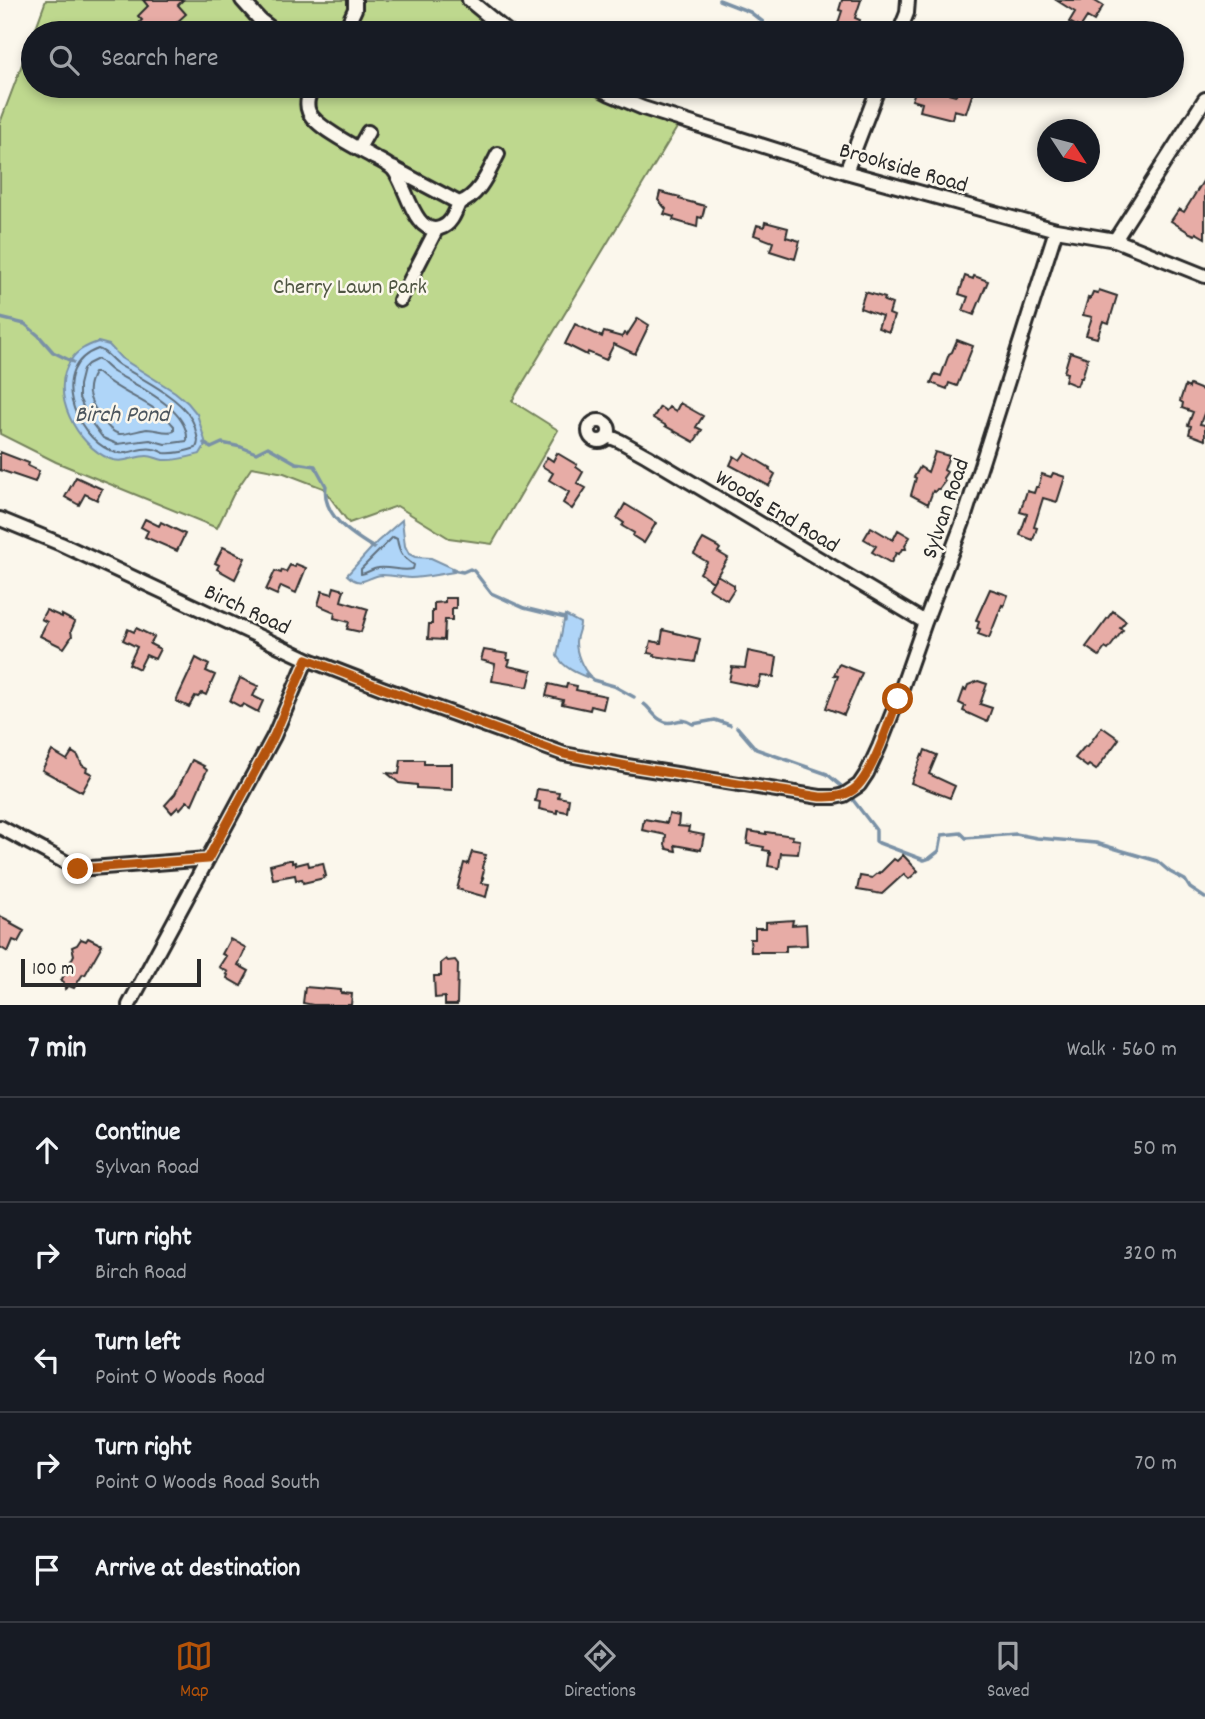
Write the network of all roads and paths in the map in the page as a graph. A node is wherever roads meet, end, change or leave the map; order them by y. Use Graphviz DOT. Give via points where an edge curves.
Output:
graph roads {
  1 [pos="242,0"];
  2 [pos="355,0"];
  3 [pos="469,0"];
  4 [pos="908,0"];
  5 [pos="261,21"];
  6 [pos="350,21"];
  7 [pos="494,21"];
  8 [pos="904,21"];
  9 [pos="308,98"];
  10 [pos="619,98"];
  11 [pos="874,98"];
  12 [pos="1205,99"];
  13 [pos="368,132"];
  14 [pos="359,149"];
  15 [pos="498,153"];
  16 [pos="392,168"];
  17 [pos="846,172"];
  18 [pos="459,203"];
  19 [pos="436,230"];
  20 [pos="1056,230"];
  21 [pos="1115,240"];
  22 [pos="1205,276"];
  23 [pos="400,300"];
  24 [pos="608,436"];
  25 [pos="0,519"];
  26 [pos="925,622"];
  27 [pos="307,659"];
  28 [pos="848,793"];
  29 [pos="0,827"];
  30 [pos="208,859"];
  31 [pos="129,1005"];
  1 -- 5 [label="street"];
  2 -- 6 [label="street"];
  3 -- 7 [label="street"];
  4 -- 8 [label="street"];
  9 -- 14 [label="street" via="310,115"];
  10 -- 17 [label="street, Brookside Road"];
  11 -- 17 [label="street"];
  12 -- 21 [label="street"];
  13 -- 14 [label="street"];
  14 -- 16 [label="street"];
  15 -- 18 [label="street" via="478,189"];
  16 -- 18 [label="street"];
  16 -- 19 [label="street" via="416,217"];
  17 -- 20 [label="street, Brookside Road"];
  18 -- 19 [label="street" via="454,216"];
  19 -- 23 [label="street"];
  20 -- 21 [label="street, Brookside Road"];
  20 -- 26 [label="street, Sylvan Road" via="964,522"];
  21 -- 22 [label="street, Brookside Road"];
  24 -- 26 [label="street, Woods End Road"];
  25 -- 27 [label="street, Birch Road"];
  26 -- 28 [label="street, Sylvan Road" via="871,765"];
  27 -- 28 [label="street, Birch Road" via="564,754 820,797"];
  27 -- 30 [label="street" via="274,736"];
  29 -- 30 [label="street" via="78,869"];
  30 -- 31 [label="street"];
}
